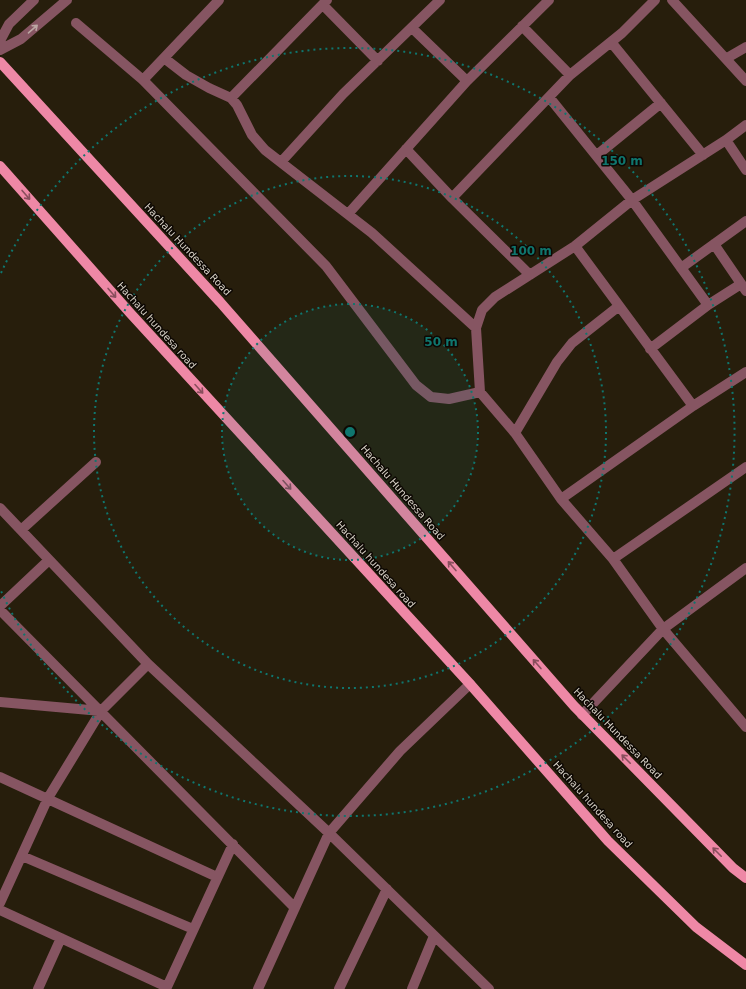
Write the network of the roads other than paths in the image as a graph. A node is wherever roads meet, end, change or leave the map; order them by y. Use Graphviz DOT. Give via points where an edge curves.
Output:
graph roads {
  1 [pos="67,0"];
  2 [pos="219,0"];
  3 [pos="440,0"];
  4 [pos="549,0"];
  5 [pos="655,0"];
  6 [pos="672,0"];
  7 [pos="29,2"];
  8 [pos="325,2"];
  9 [pos="76,22"];
  10 [pos="522,26"];
  11 [pos="412,28"];
  12 [pos="0,41"];
  13 [pos="611,42"];
  14 [pos="746,47"];
  15 [pos="0,50"];
  16 [pos="164,58"];
  17 [pos="727,58"];
  18 [pos="378,61"];
  19 [pos="0,62"];
  20 [pos="570,75"];
  21 [pos="143,80"];
  22 [pos="467,81"];
  23 [pos="746,81"];
  24 [pos="550,97"];
  25 [pos="232,98"];
  26 [pos="661,103"];
  27 [pos="746,125"];
  28 [pos="726,140"];
  29 [pos="406,149"];
  30 [pos="597,155"];
  31 [pos="703,155"];
  32 [pos="281,162"];
  33 [pos="0,166"];
  34 [pos="746,170"];
  35 [pos="452,198"];
  36 [pos="632,200"];
  37 [pos="348,214"];
  38 [pos="746,221"];
  39 [pos="714,244"];
  40 [pos="575,246"];
  41 [pos="681,268"];
  42 [pos="530,275"];
  43 [pos="744,288"];
  44 [pos="708,305"];
  45 [pos="619,306"];
  46 [pos="476,328"];
  47 [pos="650,349"];
  48 [pos="746,372"];
  49 [pos="480,392"];
  50 [pos="693,406"];
  51 [pos="515,433"];
  52 [pos="96,462"];
  53 [pos="746,467"];
  54 [pos="561,499"];
  55 [pos="0,508"];
  56 [pos="21,530"];
  57 [pos="613,559"];
  58 [pos="49,560"];
  59 [pos="746,568"];
  60 [pos="0,606"];
  61 [pos="0,610"];
  62 [pos="663,629"];
  63 [pos="148,664"];
  64 [pos="470,684"];
  65 [pos="0,702"];
  66 [pos="101,711"];
  67 [pos="582,715"];
  68 [pos="744,721"];
  69 [pos="0,777"];
  70 [pos="48,798"];
  71 [pos="329,833"];
  72 [pos="233,844"];
  73 [pos="22,856"];
  74 [pos="217,877"];
  75 [pos="746,878"];
  76 [pos="386,889"];
  77 [pos="0,903"];
  78 [pos="295,908"];
  79 [pos="0,910"];
  80 [pos="193,929"];
  81 [pos="434,936"];
  82 [pos="61,938"];
  83 [pos="746,965"];
  84 [pos="166,988"];
  85 [pos="38,989"];
  86 [pos="258,989"];
  87 [pos="339,989"];
  88 [pos="412,989"];
  89 [pos="489,989"];
  15 -- 1 [label="street, one-way" via="21,39"];
  2 -- 16 [label="street"];
  3 -- 11 [label="street"];
  4 -- 10 [label="street"];
  5 -- 13 [label="street"];
  6 -- 17 [label="street"];
  7 -- 12 [label="street" via="9,24"];
  8 -- 18 [label="street"];
  8 -- 25 [label="street"];
  9 -- 21 [label="street"];
  10 -- 20 [label="street"];
  10 -- 22 [label="street"];
  11 -- 18 [label="street"];
  11 -- 22 [label="street"];
  13 -- 20 [label="street"];
  13 -- 26 [label="street"];
  14 -- 17 [label="street"];
  16 -- 21 [label="street"];
  16 -- 25 [label="street" via="208,88"];
  17 -- 23 [label="street"];
  18 -- 32 [label="street" via="343,94"];
  67 -- 19 [label="main road, Hachalu Hundessa Road, one-way" via="220,302"];
  20 -- 24 [label="street"];
  21 -- 49 [label="street" via="326,266 416,385 431,397 449,399"];
  22 -- 29 [label="street"];
  24 -- 30 [label="street"];
  24 -- 35 [label="street"];
  25 -- 32 [label="street" via="264,150"];
  26 -- 30 [label="street"];
  26 -- 31 [label="street"];
  27 -- 28 [label="street"];
  28 -- 31 [label="street"];
  28 -- 34 [label="street"];
  29 -- 35 [label="street"];
  29 -- 37 [label="street"];
  30 -- 36 [label="street"];
  31 -- 36 [label="street"];
  32 -- 37 [label="street"];
  33 -- 64 [label="main road, Hachalu hundesa road, one-way" via="131,314"];
  35 -- 42 [label="street"];
  36 -- 40 [label="street"];
  36 -- 41 [label="street"];
  37 -- 46 [label="street"];
  38 -- 39 [label="street"];
  39 -- 41 [label="street"];
  39 -- 43 [label="street"];
  40 -- 42 [label="street"];
  40 -- 45 [label="street"];
  41 -- 44 [label="street"];
  42 -- 46 [label="street" via="495,297 482,310"];
  43 -- 44 [label="street"];
  44 -- 47 [label="street"];
  45 -- 47 [label="street"];
  45 -- 51 [label="street" via="572,343 557,362"];
  46 -- 49 [label="street"];
  47 -- 50 [label="street"];
  48 -- 50 [label="street"];
  49 -- 51 [label="street"];
  50 -- 54 [label="street"];
  51 -- 54 [label="street"];
  52 -- 56 [label="street"];
  53 -- 57 [label="street"];
  54 -- 57 [label="street"];
  55 -- 56 [label="street"];
  56 -- 58 [label="street"];
  57 -- 62 [label="street"];
  58 -- 60 [label="street"];
  58 -- 63 [label="street"];
  59 -- 62 [label="street"];
  61 -- 66 [label="street"];
  62 -- 67 [label="street"];
  62 -- 68 [label="street"];
  63 -- 66 [label="street"];
  63 -- 71 [label="street"];
  64 -- 71 [label="street" via="400,751"];
  64 -- 83 [label="main road, Hachalu hundesa road" via="608,841 696,927"];
  65 -- 66 [label="street"];
  66 -- 70 [label="street"];
  66 -- 72 [label="street"];
  75 -- 67 [label="main road, Hachalu Hundessa Road, one-way" via="733,868"];
  69 -- 70 [label="street"];
  70 -- 73 [label="street"];
  70 -- 74 [label="street"];
  71 -- 76 [label="street"];
  71 -- 78 [label="street"];
  72 -- 74 [label="street"];
  72 -- 78 [label="street"];
  73 -- 77 [label="street"];
  73 -- 80 [label="street"];
  74 -- 80 [label="street"];
  76 -- 81 [label="street"];
  76 -- 87 [label="street"];
  78 -- 86 [label="street"];
  79 -- 82 [label="street"];
  80 -- 84 [label="street"];
  81 -- 88 [label="street"];
  81 -- 89 [label="street"];
  82 -- 84 [label="street"];
  82 -- 85 [label="street"];
}
